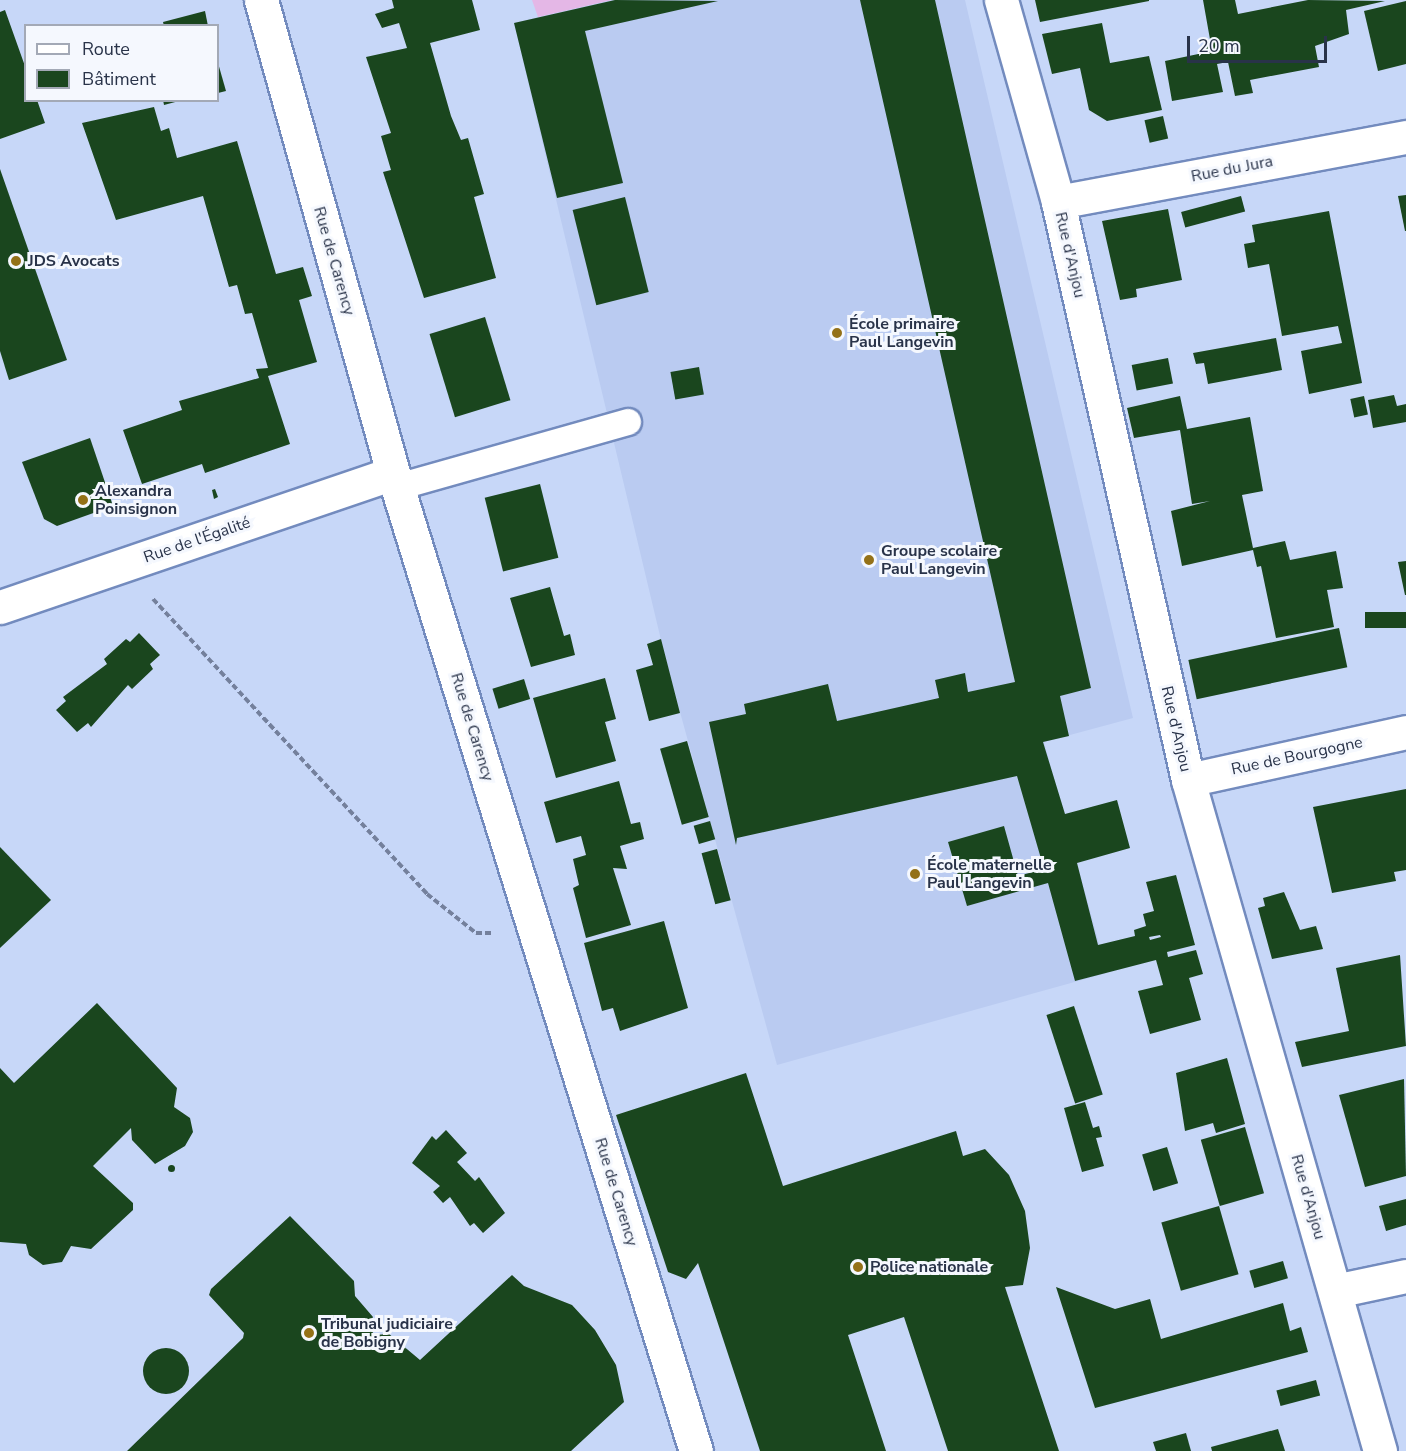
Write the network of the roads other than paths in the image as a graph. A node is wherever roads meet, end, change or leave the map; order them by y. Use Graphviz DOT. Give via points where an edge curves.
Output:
graph roads {
  1 [pos="261,0"];
  2 [pos="1001,0"];
  3 [pos="1406,136"];
  4 [pos="1058,202"];
  5 [pos="627,422"];
  6 [pos="395,480"];
  7 [pos="3,597"];
  8 [pos="1406,732"];
  9 [pos="1188,780"];
  10 [pos="1406,1276"];
  11 [pos="1335,1291"];
  12 [pos="696,1451"];
  13 [pos="1380,1451"];
  1 -- 6 [label="street, Rue de Carency"];
  2 -- 4 [label="street, Rue d'Anjou"];
  3 -- 4 [label="street, Rue du Jura"];
  4 -- 9 [label="street, Rue d'Anjou"];
  5 -- 6 [label="lane"];
  6 -- 7 [label="street, Rue de l'Égalité" via="123,565"];
  6 -- 12 [label="street, Rue de Carency"];
  8 -- 9 [label="street, Rue de Bourgogne"];
  9 -- 11 [label="street, Rue d'Anjou"];
  10 -- 11 [label="street"];
  11 -- 13 [label="street, Rue d'Anjou"];
}
